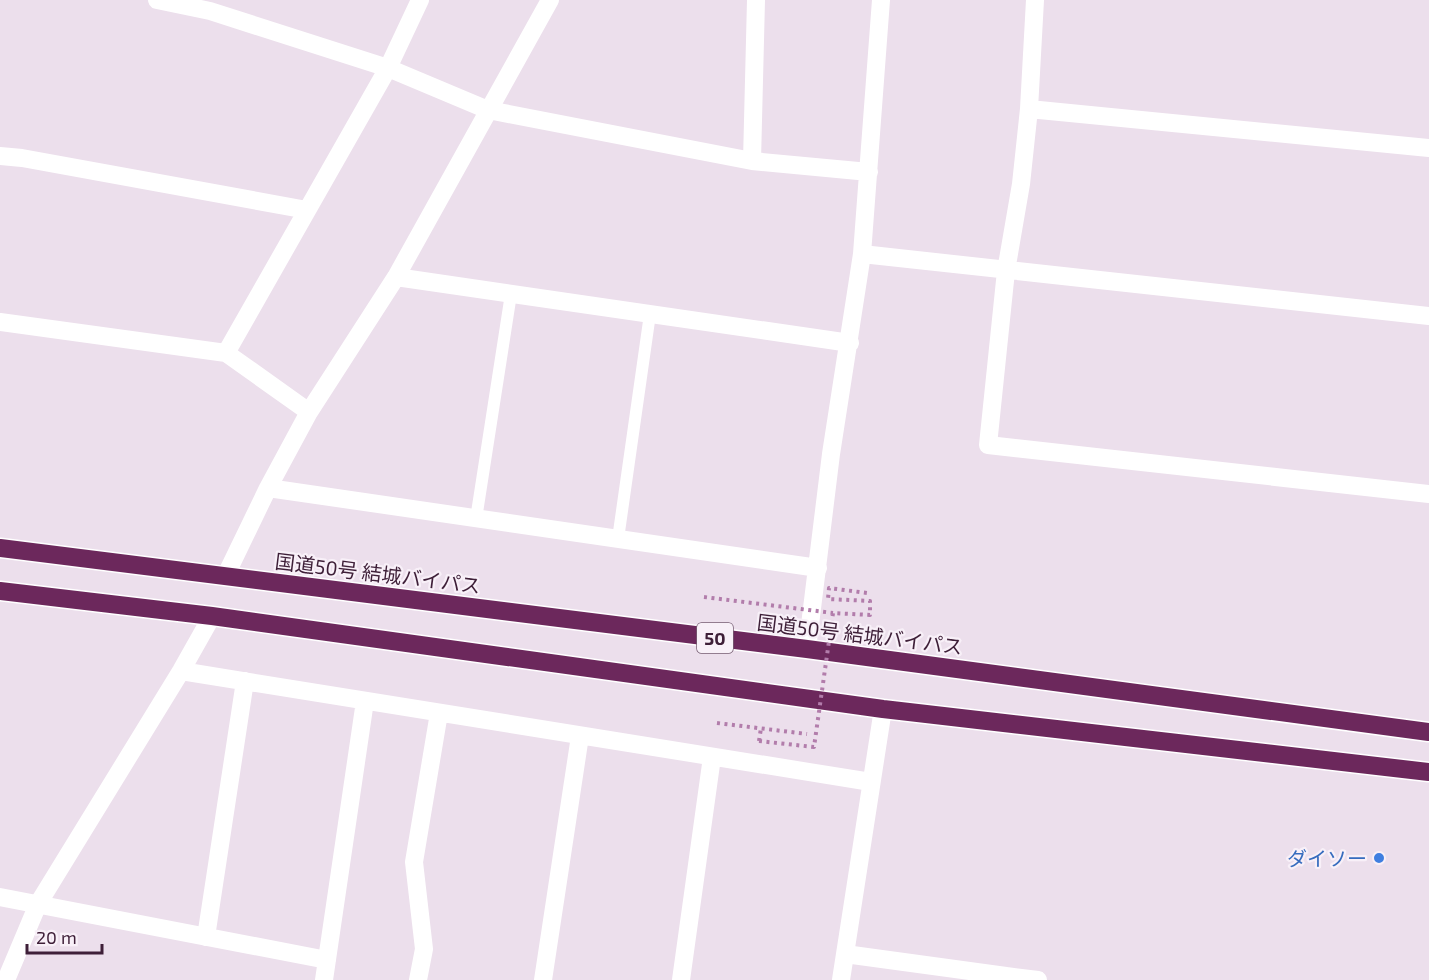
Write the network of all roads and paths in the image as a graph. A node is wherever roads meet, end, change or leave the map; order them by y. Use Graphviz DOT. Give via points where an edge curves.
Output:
graph roads {
  1 [pos="157,0"];
  2 [pos="420,0"];
  3 [pos="550,0"];
  4 [pos="756,0"];
  5 [pos="880,0"];
  6 [pos="1035,0"];
  7 [pos="388,68"];
  8 [pos="1029,109"];
  9 [pos="488,110"];
  10 [pos="1429,148"];
  11 [pos="0,156"];
  12 [pos="752,161"];
  13 [pos="869,172"];
  14 [pos="308,210"];
  15 [pos="862,254"];
  16 [pos="1006,271"];
  17 [pos="396,277"];
  18 [pos="511,294"];
  19 [pos="650,314"];
  20 [pos="1429,316"];
  21 [pos="0,321"];
  22 [pos="850,343"];
  23 [pos="226,353"];
  24 [pos="309,412"];
  25 [pos="268,488"];
  26 [pos="1429,494"];
  27 [pos="476,519"];
  28 [pos="618,539"];
  29 [pos="0,548"];
  30 [pos="818,568"];
  31 [pos="225,577"];
  32 [pos="0,591"];
  33 [pos="867,593"];
  34 [pos="704,597"];
  35 [pos="833,613"];
  36 [pos="212,616"];
  37 [pos="807,649"];
  38 [pos="181,671"];
  39 [pos="245,681"];
  40 [pos="365,701"];
  41 [pos="883,709"];
  42 [pos="439,713"];
  43 [pos="717,723"];
  44 [pos="760,728"];
  45 [pos="1429,732"];
  46 [pos="807,734"];
  47 [pos="580,736"];
  48 [pos="712,757"];
  49 [pos="1429,772"];
  50 [pos="871,782"];
  51 [pos="0,897"];
  52 [pos="38,904"];
  53 [pos="206,937"];
  54 [pos="845,954"];
  55 [pos="327,960"];
  56 [pos="1006,978"];
  57 [pos="6,980"];
  58 [pos="324,980"];
  59 [pos="418,980"];
  60 [pos="543,980"];
  61 [pos="681,980"];
  62 [pos="841,980"];
  63 [pos="1038,980"];
  1 -- 7 [label="street" via="210,11"];
  2 -- 7 [label="street"];
  3 -- 9 [label="street"];
  4 -- 12 [label="street"];
  5 -- 13 [label="street"];
  6 -- 8 [label="street"];
  7 -- 9 [label="street"];
  7 -- 14 [label="street"];
  8 -- 10 [label="street"];
  8 -- 16 [label="street"];
  9 -- 12 [label="street"];
  9 -- 17 [label="street"];
  11 -- 14 [label="street"];
  12 -- 13 [label="street"];
  13 -- 15 [label="street"];
  14 -- 23 [label="street"];
  15 -- 16 [label="street"];
  15 -- 22 [label="street"];
  16 -- 20 [label="street"];
  16 -- 26 [label="street" via="988,445"];
  17 -- 18 [label="street"];
  17 -- 24 [label="street"];
  18 -- 19 [label="street"];
  18 -- 27 [label="lane"];
  19 -- 22 [label="street"];
  19 -- 28 [label="lane"];
  21 -- 23 [label="street"];
  22 -- 30 [label="street" via="831,454"];
  23 -- 24 [label="street"];
  24 -- 25 [label="street"];
  25 -- 27 [label="street"];
  25 -- 31 [label="street"];
  27 -- 28 [label="street"];
  28 -- 30 [label="street"];
  29 -- 31 [label="highway, 国道50号 結城バイパス / 50"];
  30 -- 37 [label="street"];
  31 -- 37 [label="highway, 国道50号 結城バイパス / 50"];
  32 -- 36 [label="highway"];
  33 -- 35 [label="path, bridge" via="828,588 828,599 870,601 870,615"];
  34 -- 35 [label="path, bridge"];
  35 -- 44 [label="path, bridge" via="814,747 759,741"];
  36 -- 38 [label="street"];
  36 -- 41 [label="highway"];
  37 -- 45 [label="highway, 国道50号 結城バイパス / 50"];
  38 -- 39 [label="street"];
  38 -- 52 [label="street"];
  39 -- 40 [label="street"];
  39 -- 53 [label="street"];
  40 -- 42 [label="street"];
  40 -- 55 [label="street"];
  41 -- 49 [label="highway"];
  41 -- 50 [label="street"];
  42 -- 47 [label="street"];
  42 -- 59 [label="street" via="414,862 424,949"];
  43 -- 44 [label="path"];
  44 -- 46 [label="path"];
  47 -- 48 [label="street"];
  47 -- 60 [label="street"];
  48 -- 50 [label="street"];
  48 -- 61 [label="street"];
  50 -- 54 [label="street"];
  51 -- 52 [label="street"];
  52 -- 53 [label="street"];
  52 -- 57 [label="street"];
  53 -- 55 [label="street"];
  54 -- 56 [label="street"];
  54 -- 62 [label="street"];
  55 -- 58 [label="street"];
  56 -- 63 [label="street"];
}
